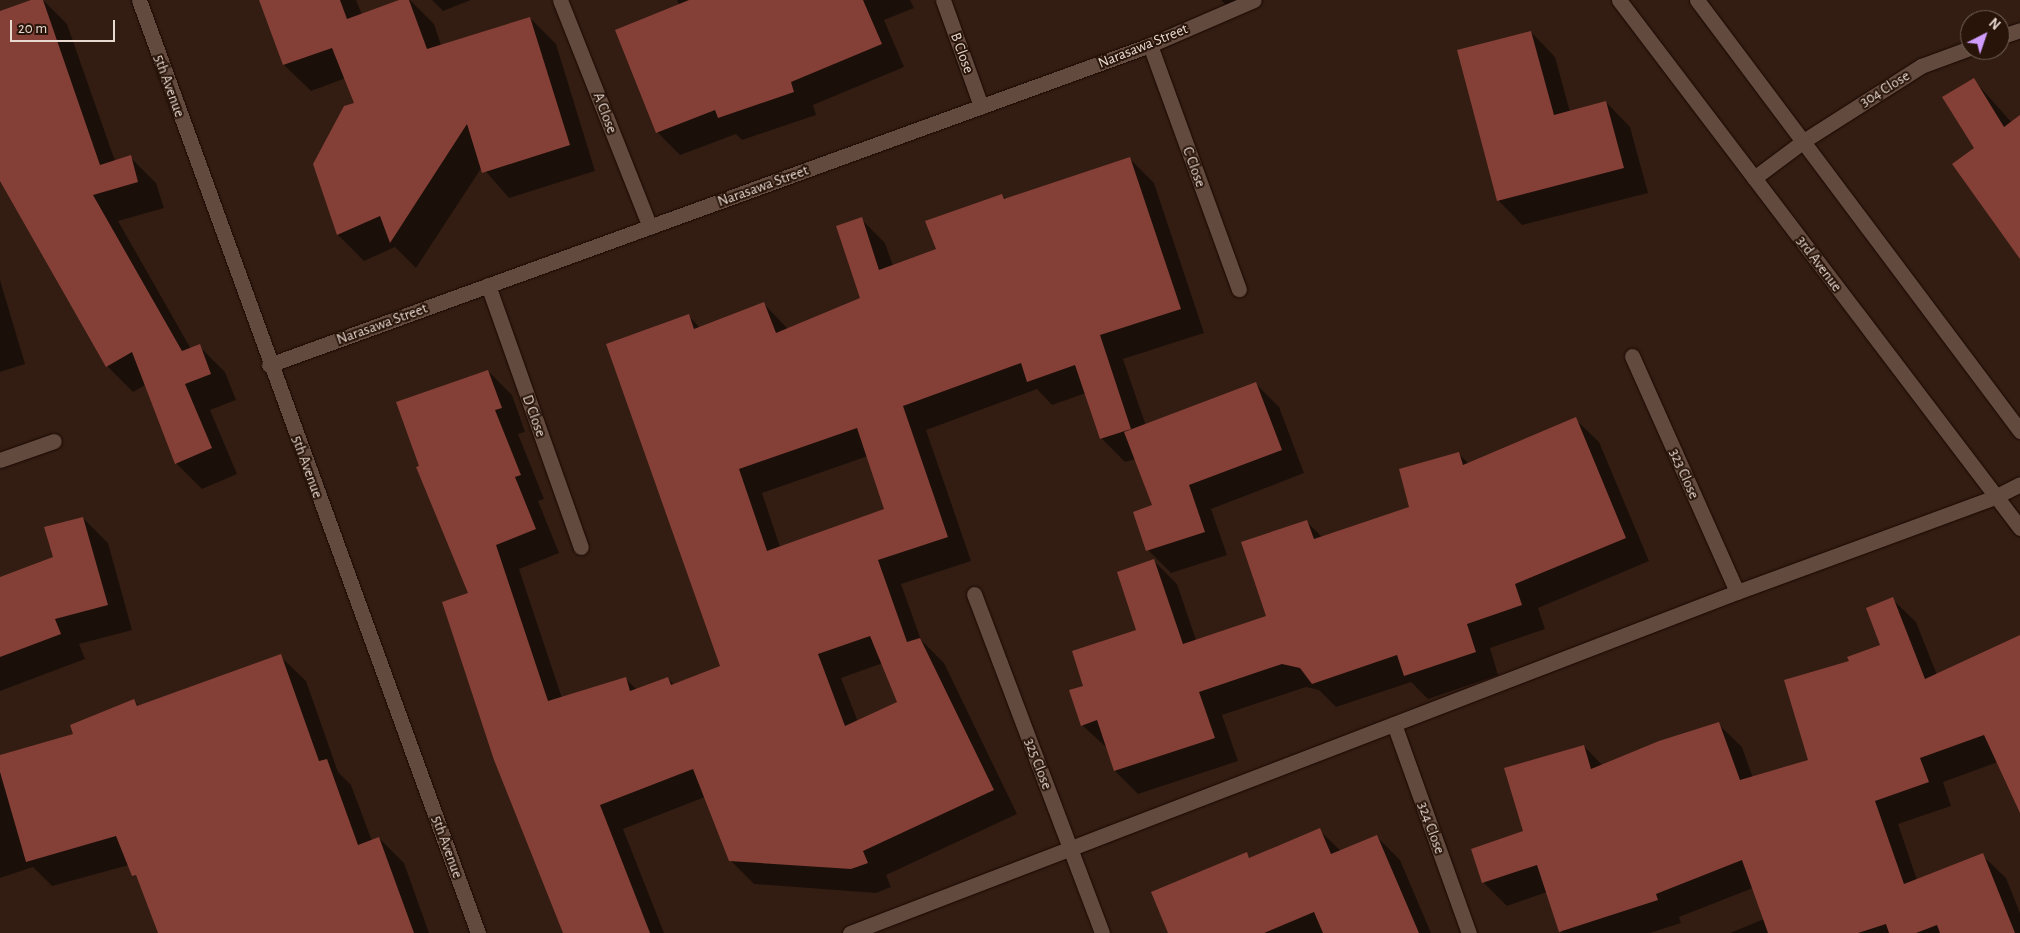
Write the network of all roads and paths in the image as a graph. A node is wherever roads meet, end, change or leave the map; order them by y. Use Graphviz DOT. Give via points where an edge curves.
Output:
graph roads {
  1 [pos="139,0"];
  2 [pos="560,0"];
  3 [pos="943,0"];
  4 [pos="1254,0"];
  5 [pos="1618,0"];
  6 [pos="1698,0"];
  7 [pos="1150,45"];
  8 [pos="1960,52"];
  9 [pos="981,106"];
  10 [pos="1804,140"];
  11 [pos="1754,178"];
  12 [pos="650,227"];
  13 [pos="488,285"];
  14 [pos="1239,289"];
  15 [pos="1632,356"];
  16 [pos="269,365"];
  17 [pos="2020,430"];
  18 [pos="54,441"];
  19 [pos="0,460"];
  20 [pos="2020,484"];
  21 [pos="1996,497"];
  22 [pos="2020,528"];
  23 [pos="581,547"];
  24 [pos="1737,592"];
  25 [pos="974,594"];
  26 [pos="1394,724"];
  27 [pos="1070,848"];
  28 [pos="478,933"];
  29 [pos="850,933"];
  30 [pos="1102,933"];
  31 [pos="1469,933"];
  1 -- 16 [label="street, 5th Avenue"];
  2 -- 12 [label="street, A Close"];
  3 -- 9 [label="street, B Close"];
  4 -- 7 [label="street, Narasawa Street"];
  5 -- 11 [label="street, 3rd Avenue"];
  6 -- 10 [label="street"];
  7 -- 9 [label="street, Narasawa Street"];
  7 -- 14 [label="street, C Close"];
  8 -- 10 [label="street, 304 Close" via="1921,66"];
  9 -- 12 [label="street, Narasawa Street"];
  10 -- 11 [label="street, 304 Close"];
  10 -- 17 [label="street"];
  11 -- 21 [label="street, 3rd Avenue"];
  12 -- 13 [label="street, Narasawa Street"];
  13 -- 16 [label="street, Narasawa Street"];
  13 -- 23 [label="street, D Close"];
  15 -- 24 [label="street, 323 Close"];
  16 -- 28 [label="street, 5th Avenue"];
  18 -- 19 [label="street"];
  20 -- 21 [label="street"];
  21 -- 22 [label="street, 3rd Avenue"];
  21 -- 24 [label="street"];
  24 -- 26 [label="street"];
  25 -- 27 [label="street, 325 Close"];
  26 -- 27 [label="street"];
  26 -- 31 [label="street, 324 Close"];
  27 -- 29 [label="street"];
  27 -- 30 [label="street, 325 Close"];
}
